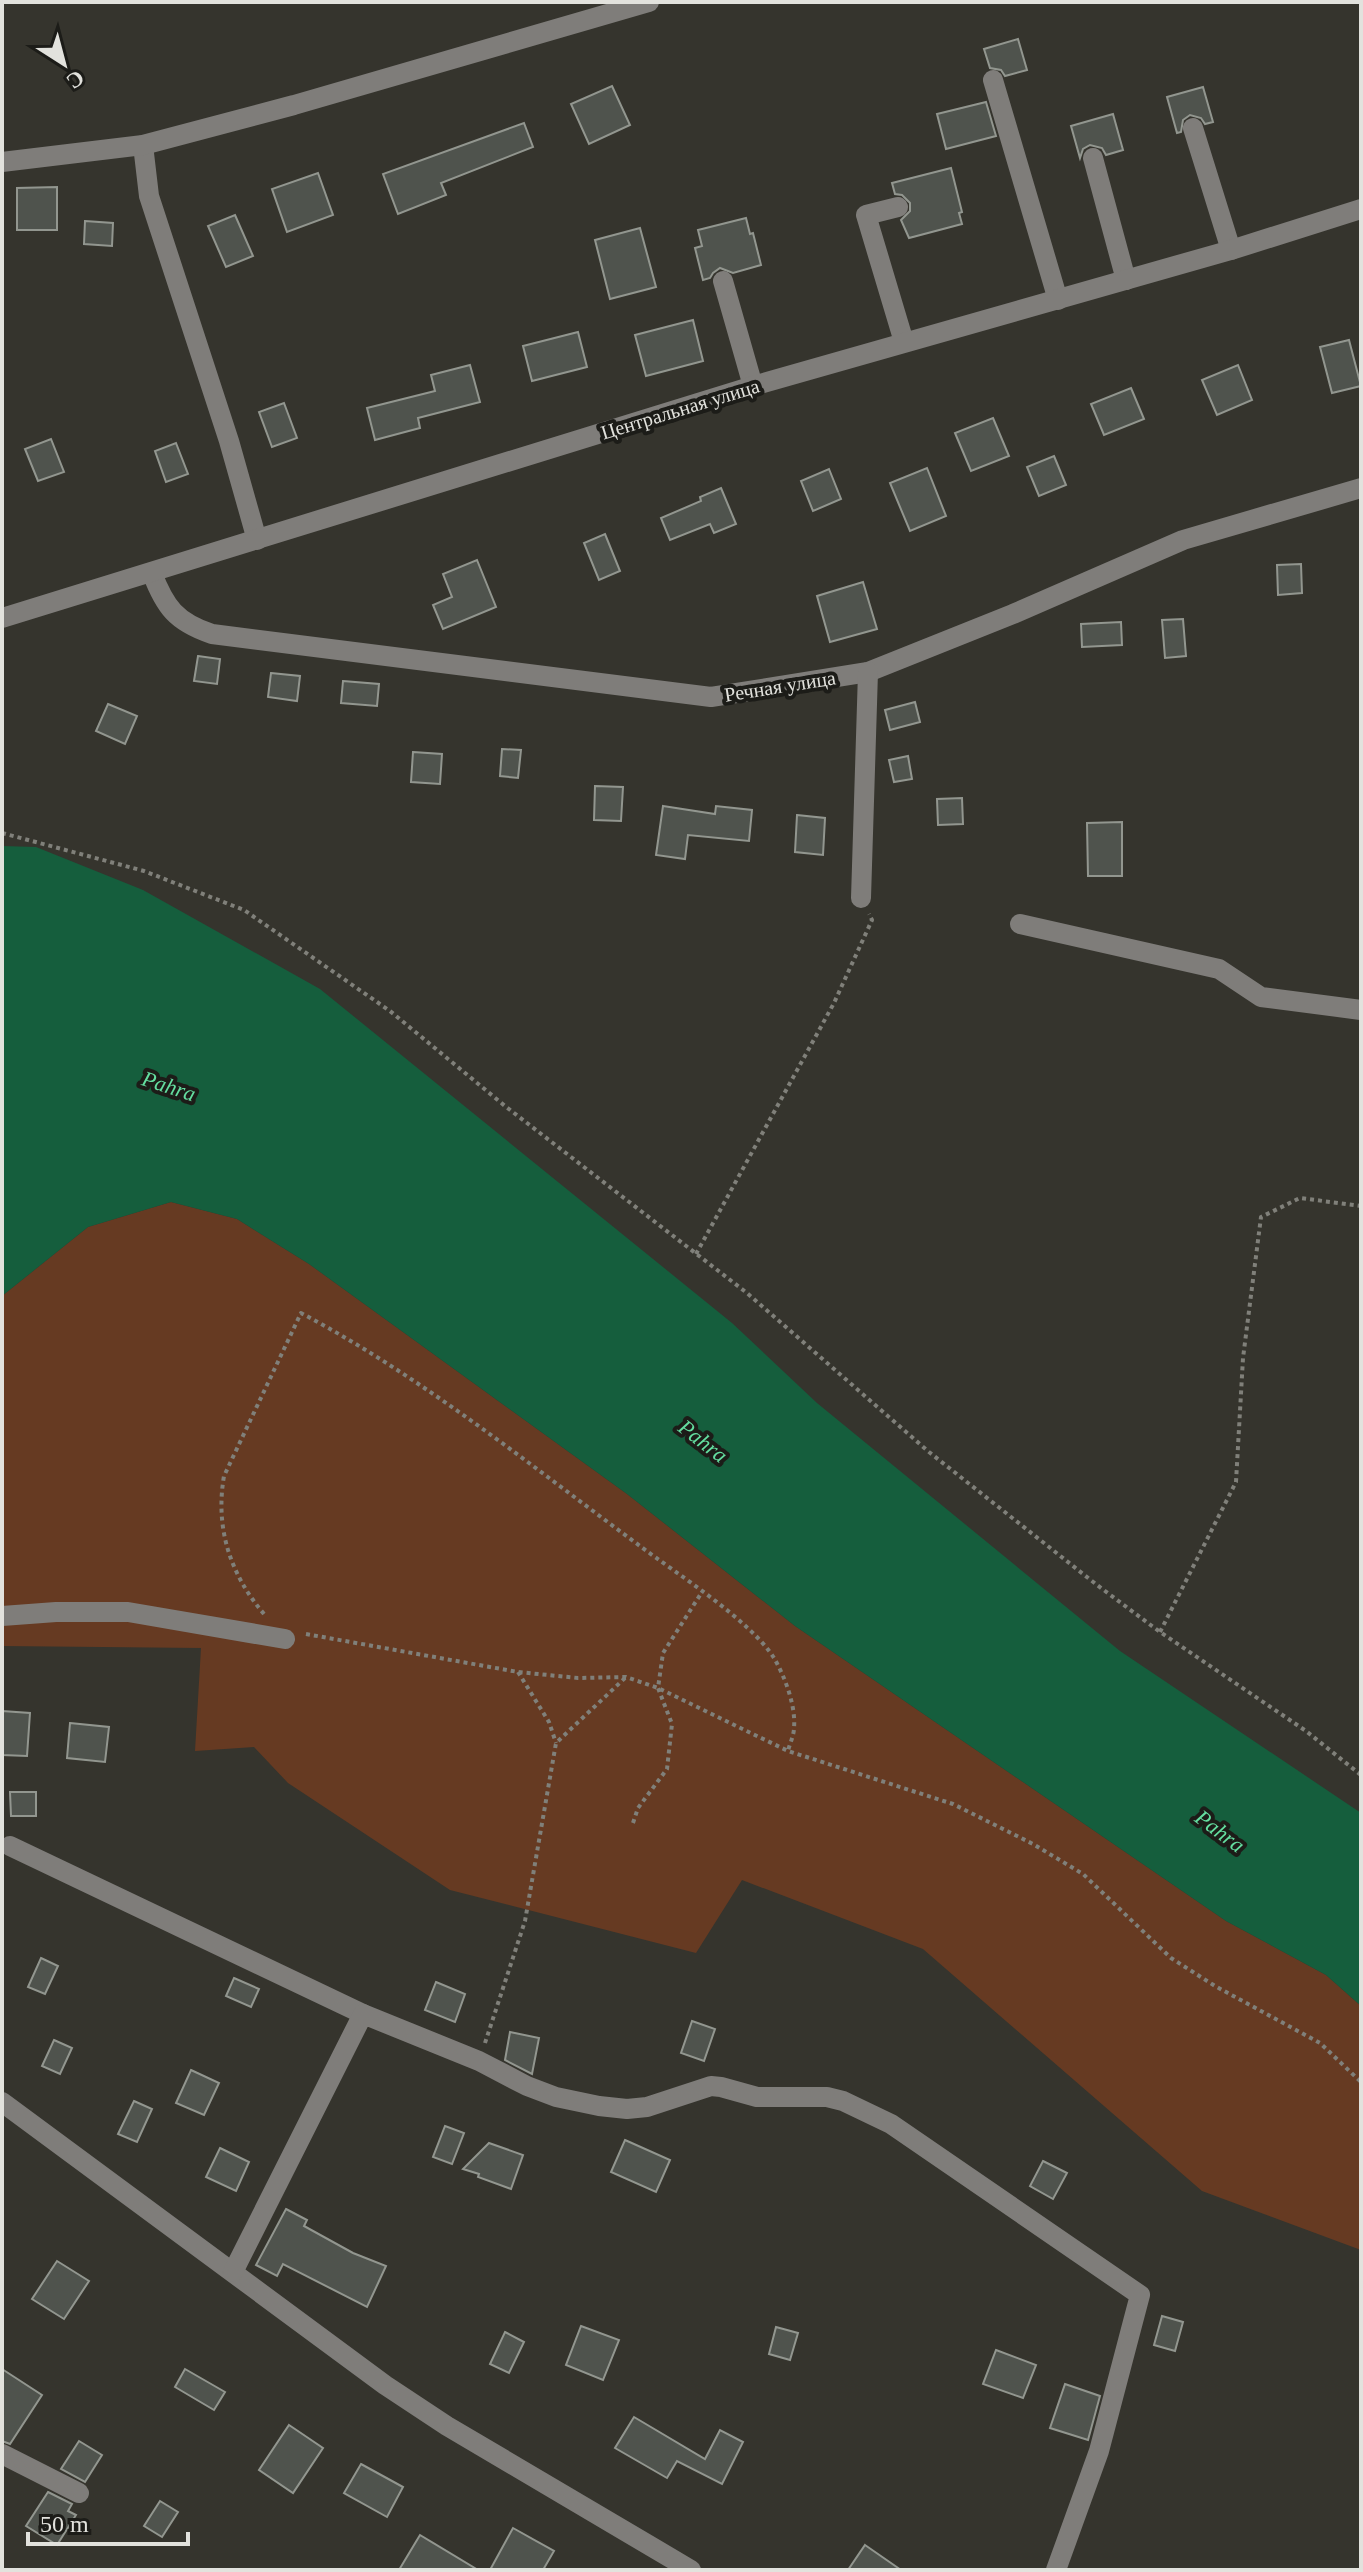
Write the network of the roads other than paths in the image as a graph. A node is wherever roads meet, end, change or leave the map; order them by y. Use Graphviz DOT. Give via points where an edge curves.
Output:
graph roads {
  1 [pos="649,2"];
  2 [pos="993,80"];
  3 [pos="1193,128"];
  4 [pos="143,145"];
  5 [pos="1093,158"];
  6 [pos="2,162"];
  7 [pos="898,207"];
  8 [pos="1361,209"];
  9 [pos="1231,250"];
  10 [pos="1126,280"];
  11 [pos="723,281"];
  12 [pos="1058,300"];
  13 [pos="904,342"];
  14 [pos="753,386"];
  15 [pos="1361,488"];
  16 [pos="257,540"];
  17 [pos="152,573"];
  18 [pos="2,618"];
  19 [pos="868,672"];
  20 [pos="861,898"];
  21 [pos="1020,924"];
  22 [pos="1361,1010"];
  23 [pos="2,1616"];
  24 [pos="285,1639"];
  25 [pos="10,1846"];
  26 [pos="363,2014"];
  27 [pos="2,2102"];
  28 [pos="233,2272"];
  29 [pos="2,2454"];
  30 [pos="79,2493"];
  31 [pos="691,2570"];
  32 [pos="1056,2570"];
  1 -- 4 [label="street"];
  2 -- 12 [label="street"];
  3 -- 9 [label="street"];
  4 -- 6 [label="street"];
  4 -- 16 [label="street" via="149,196"];
  5 -- 10 [label="street"];
  7 -- 13 [label="street" via="866,215"];
  8 -- 9 [label="street, Центральная улица"];
  9 -- 10 [label="street, Центральная улица"];
  10 -- 12 [label="street, Центральная улица"];
  11 -- 14 [label="street"];
  12 -- 13 [label="street, Центральная улица"];
  13 -- 14 [label="street, Центральная улица"];
  14 -- 16 [label="street, Центральная улица"];
  15 -- 19 [label="street, Речная улица" via="1183,540"];
  16 -- 17 [label="street, Центральная улица"];
  17 -- 18 [label="street, Центральная улица"];
  17 -- 19 [label="street, Речная улица" via="172,611 189,626 212,634 711,697"];
  19 -- 20 [label="street"];
  21 -- 22 [label="street" via="1219,969 1261,997"];
  23 -- 24 [label="street" via="128,1612"];
  25 -- 26 [label="street"];
  26 -- 28 [label="street"];
  26 -- 32 [label="street" via="527,2086 599,2106 647,2107 711,2086 757,2097 843,2101 891,2124 1140,2295 1099,2451"];
  27 -- 28 [label="street"];
  28 -- 31 [label="street" via="447,2426"];
  29 -- 30 [label="street"];
}
